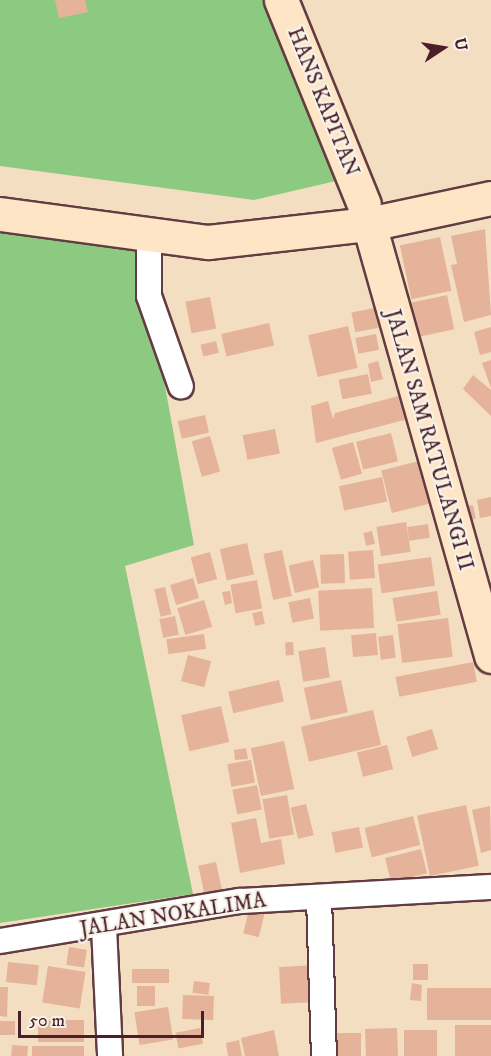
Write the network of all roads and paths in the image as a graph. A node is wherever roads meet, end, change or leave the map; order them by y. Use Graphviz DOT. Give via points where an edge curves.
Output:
graph roads {
  1 [pos="281,0"];
  2 [pos="491,179"];
  3 [pos="0,195"];
  4 [pos="491,198"];
  5 [pos="0,214"];
  6 [pos="367,214"];
  7 [pos="150,236"];
  8 [pos="181,387"];
  9 [pos="491,656"];
  10 [pos="491,887"];
  11 [pos="319,898"];
  12 [pos="104,927"];
  13 [pos="0,941"];
  14 [pos="110,1056"];
  15 [pos="324,1056"];
  1 -- 6 [label="main road, HANS KAPITAN"];
  2 -- 6 [label="main road"];
  3 -- 6 [label="main road" via="210,222"];
  4 -- 6 [label="main road"];
  5 -- 7 [label="main road"];
  6 -- 7 [label="main road" via="263,240"];
  6 -- 9 [label="main road, JALAN SAM RATULANGI II"];
  7 -- 8 [label="street" via="149,296"];
  10 -- 11 [label="street, JALAN NOKALIMA"];
  11 -- 12 [label="street, JALAN NOKALIMA" via="240,901"];
  11 -- 15 [label="street"];
  12 -- 13 [label="street, JALAN NOKALIMA"];
  12 -- 14 [label="street"];
}
